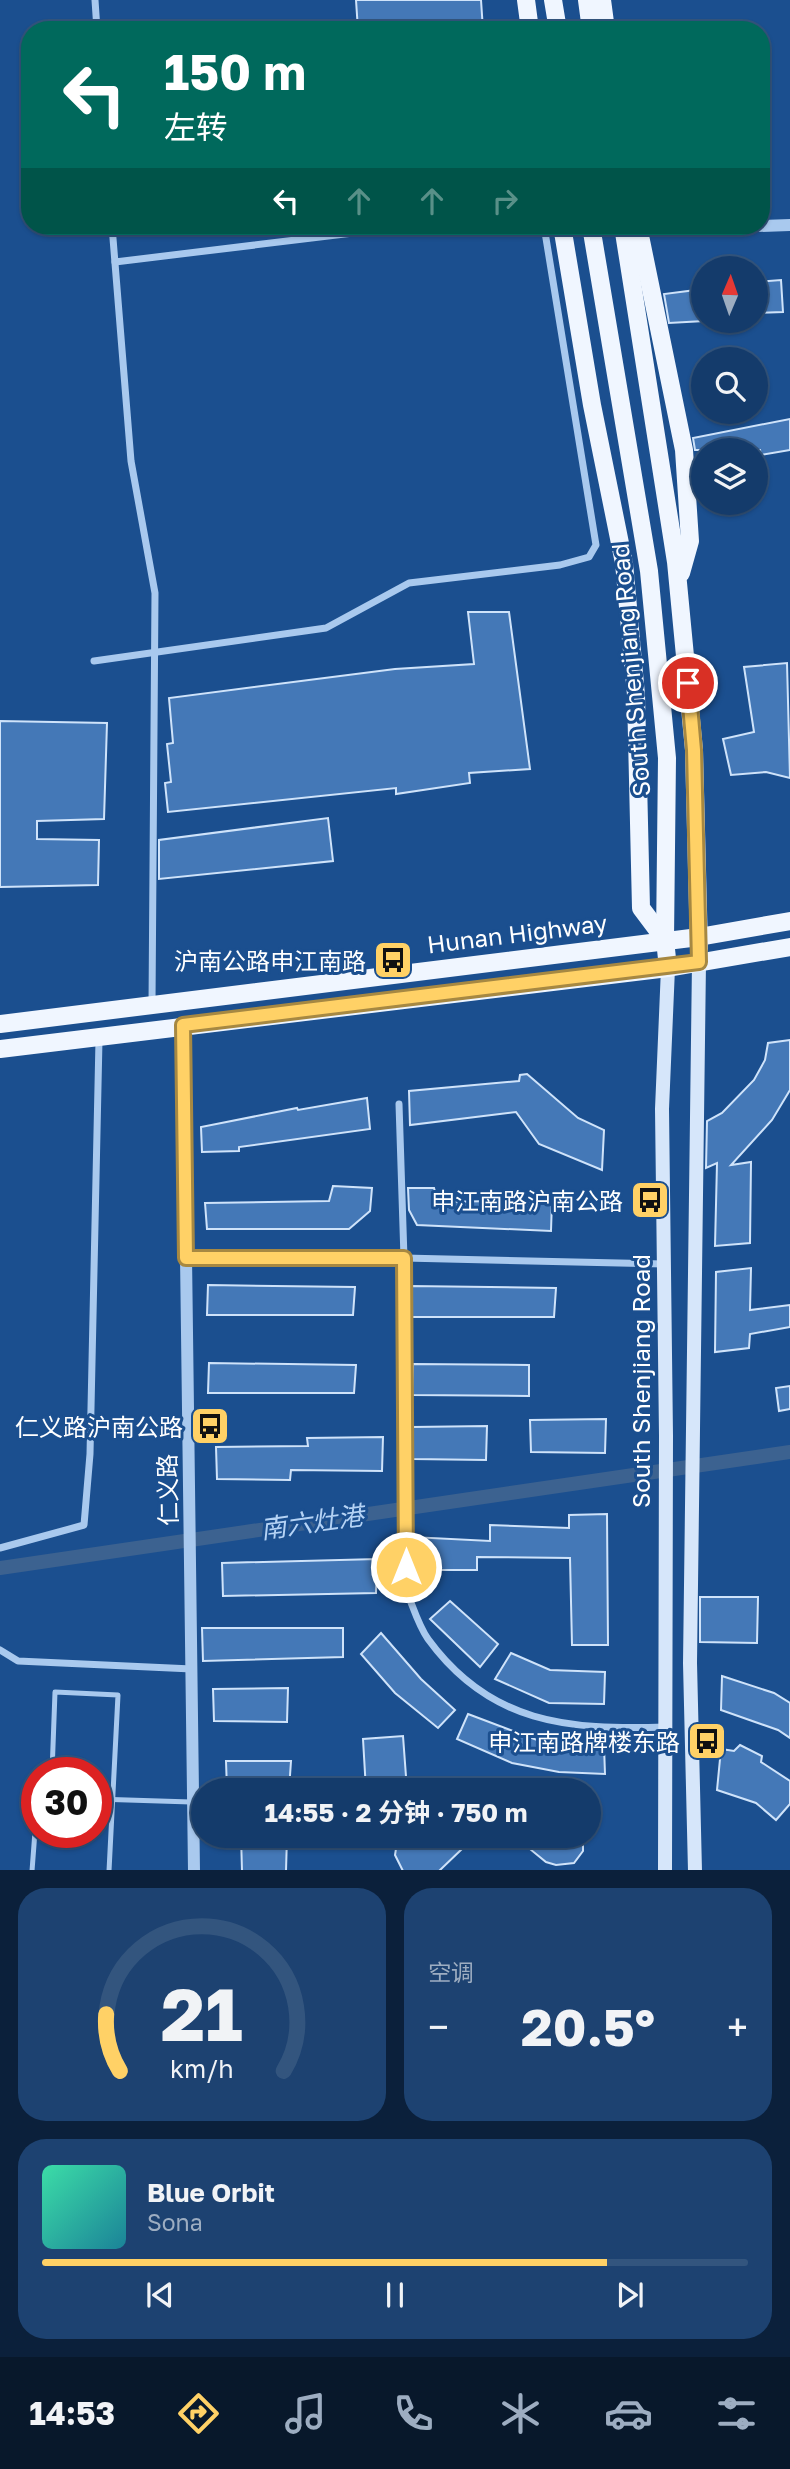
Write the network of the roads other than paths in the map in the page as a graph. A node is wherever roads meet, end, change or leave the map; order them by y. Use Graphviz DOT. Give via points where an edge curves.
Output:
graph roads {
  1 [pos="95,0"];
  2 [pos="526,0"];
  3 [pos="553,0"];
  4 [pos="587,0"];
  5 [pos="602,0"];
  6 [pos="96,21"];
  7 [pos="529,21"];
  8 [pos="556,21"];
  9 [pos="590,21"];
  10 [pos="605,21"];
  11 [pos="770,225"];
  12 [pos="790,225"];
  13 [pos="113,235"];
  14 [pos="337,235"];
  15 [pos="545,235"];
  16 [pos="564,235"];
  17 [pos="593,235"];
  18 [pos="634,235"];
  19 [pos="635,235"];
  20 [pos="115,262"];
  21 [pos="649,571"];
  22 [pos="678,583"];
  23 [pos="155,653"];
  24 [pos="94,662"];
  25 [pos="636,695"];
  26 [pos="790,921"];
  27 [pos="699,937"];
  28 [pos="665,940"];
  29 [pos="790,947"];
  30 [pos="699,962"];
  31 [pos="667,968"];
  32 [pos="152,1004"];
  33 [pos="0,1024"];
  34 [pos="183,1025"];
  35 [pos="99,1036"];
  36 [pos="0,1049"];
  37 [pos="398,1104"];
  38 [pos="186,1258"];
  39 [pos="404,1258"];
  40 [pos="664,1264"];
  41 [pos="0,1548"];
  42 [pos="0,1650"];
  43 [pos="192,1669"];
  44 [pos="665,1727"];
  45 [pos="53,1757"];
  46 [pos="193,1778"];
  47 [pos="112,1800"];
  48 [pos="191,1802"];
  49 [pos="34,1848"];
  50 [pos="110,1848"];
  51 [pos="194,1848"];
  52 [pos="32,1870"];
  53 [pos="109,1870"];
  54 [pos="194,1870"];
  55 [pos="665,1870"];
  56 [pos="695,1870"];
  1 -- 6 [label="street"];
  2 -- 7 [label="main road"];
  3 -- 8 [label="main road"];
  4 -- 9 [label="main road"];
  5 -- 10 [label="main road"];
  11 -- 12 [label="street"];
  13 -- 20 [label="street"];
  14 -- 20 [label="street"];
  15 -- 23 [label="street" via="596,545 589,557 560,565 409,583 326,628"];
  16 -- 25 [label="main road" via="624,564"];
  17 -- 21 [label="main road, South Shenjiang Road"];
  18 -- 22 [label="main road"];
  19 -- 22 [label="main road" via="684,450 690,541"];
  20 -- 23 [label="street" via="131,461 156,593"];
  21 -- 25 [label="main road" via="640,622"];
  21 -- 28 [label="main road, South Shenjiang Road" via="667,758"];
  22 -- 27 [label="main road" via="694,750"];
  23 -- 24 [label="street"];
  23 -- 32 [label="street"];
  25 -- 28 [label="main road" via="641,908"];
  26 -- 27 [label="main road, Hunan Highway"];
  27 -- 28 [label="main road, Hunan Highway"];
  27 -- 30 [label="main road"];
  28 -- 31 [label="main road, South Shenjiang Road"];
  28 -- 32 [label="main road, Hunan Highway"];
  29 -- 30 [label="main road"];
  30 -- 31 [label="main road"];
  30 -- 56 [label="main road" via="690,1663"];
  31 -- 34 [label="main road"];
  31 -- 40 [label="main road, South Shenjiang Road" via="662,1109"];
  32 -- 33 [label="main road, Hunan Highway"];
  34 -- 35 [label="main road"];
  34 -- 38 [label="street, 仁义路"];
  35 -- 36 [label="main road"];
  35 -- 41 [label="street" via="90,1454 84,1525"];
  37 -- 39 [label="street"];
  38 -- 39 [label="street"];
  38 -- 43 [label="street, 仁义路"];
  39 -- 40 [label="street"];
  39 -- 44 [label="street" via="406,1590 428,1638 475,1689 531,1718 602,1729"];
  40 -- 44 [label="main road, South Shenjiang Road"];
  42 -- 43 [label="street" via="18,1661"];
  43 -- 46 [label="street, 仁义路"];
  44 -- 55 [label="main road, South Shenjiang Road"];
  45 -- 47 [label="lane" via="55,1692 118,1695"];
  47 -- 48 [label="lane"];
  49 -- 52 [label="lane"];
  50 -- 53 [label="lane"];
  51 -- 54 [label="street, 仁义路"];
}
